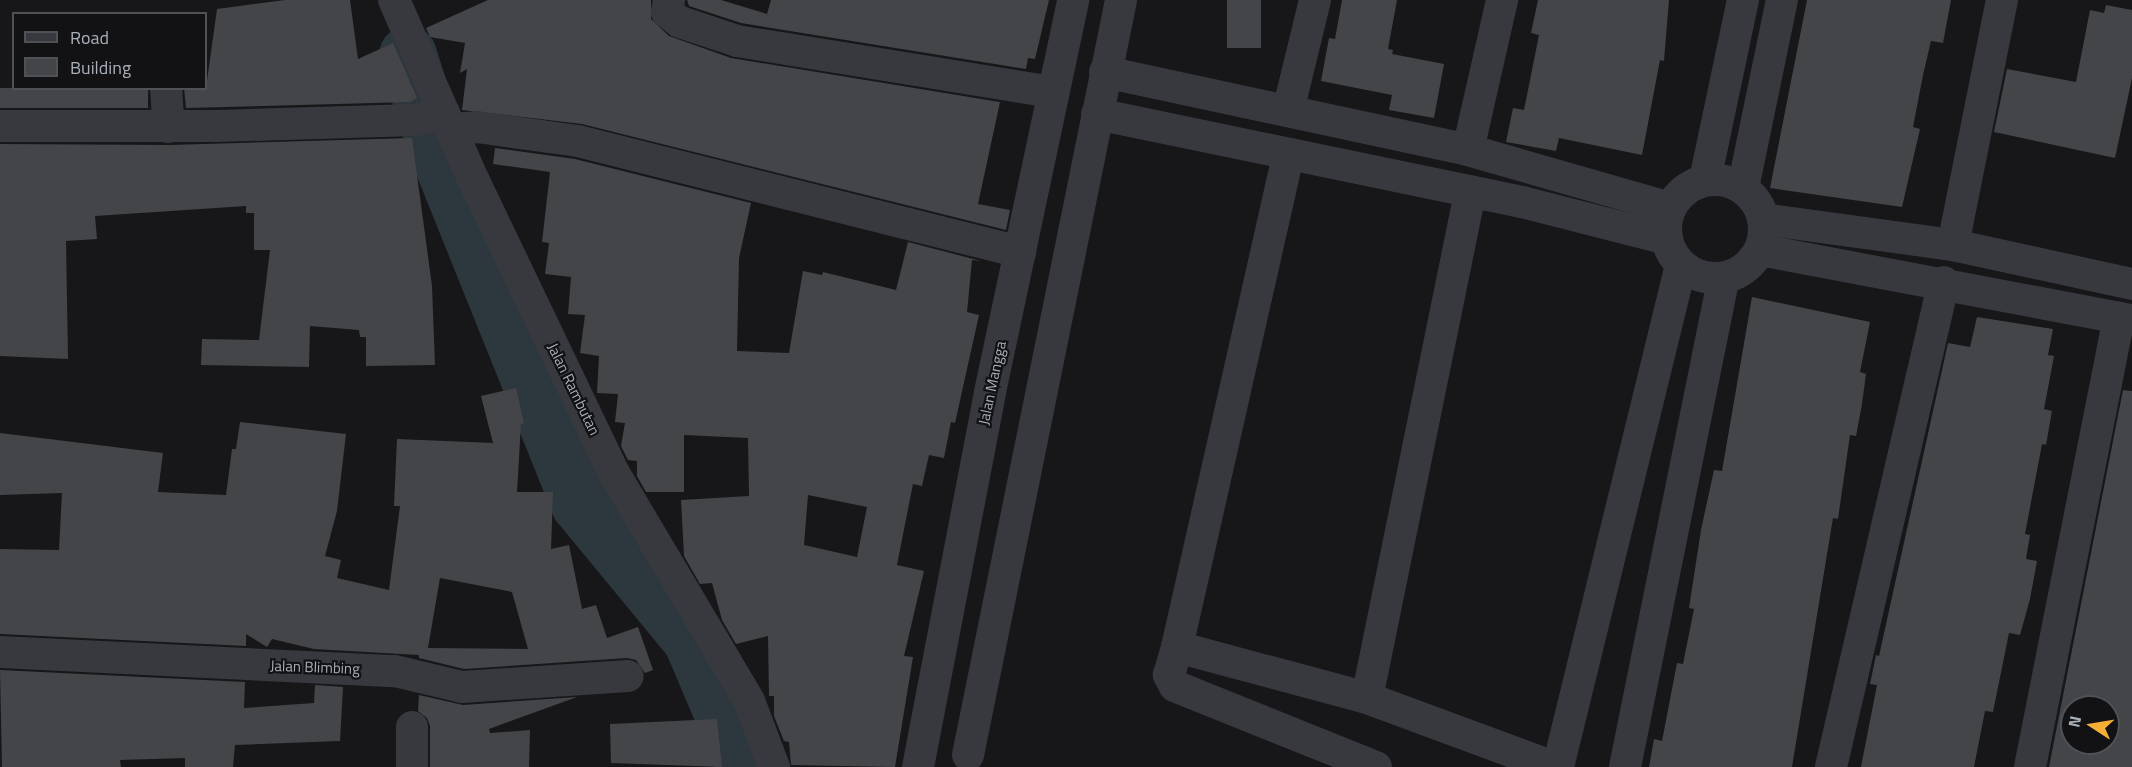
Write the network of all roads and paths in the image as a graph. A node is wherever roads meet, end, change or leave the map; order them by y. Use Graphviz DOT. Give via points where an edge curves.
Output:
graph roads {
  1 [pos="394,0"];
  2 [pos="669,0"];
  3 [pos="1073,0"];
  4 [pos="1121,0"];
  5 [pos="1315,0"];
  6 [pos="1502,0"];
  7 [pos="1743,0"];
  8 [pos="1782,0"];
  9 [pos="2002,0"];
  10 [pos="1105,72"];
  11 [pos="166,90"];
  12 [pos="1053,92"];
  13 [pos="1288,111"];
  14 [pos="1097,114"];
  15 [pos="435,120"];
  16 [pos="0,126"];
  17 [pos="169,127"];
  18 [pos="1468,150"];
  19 [pos="1288,156"];
  20 [pos="1705,180"];
  21 [pos="1743,188"];
  22 [pos="1470,193"];
  23 [pos="1670,208"];
  24 [pos="1761,234"];
  25 [pos="1953,245"];
  26 [pos="1020,252"];
  27 [pos="1674,252"];
  28 [pos="1724,278"];
  29 [pos="1944,282"];
  30 [pos="2132,284"];
  31 [pos="2125,319"];
  32 [pos="1177,647"];
  33 [pos="0,652"];
  34 [pos="628,676"];
  35 [pos="1367,698"];
  36 [pos="412,727"];
  37 [pos="968,755"];
  38 [pos="411,767"];
  39 [pos="774,767"];
  40 [pos="918,767"];
  41 [pos="1376,767"];
  42 [pos="1556,767"];
  43 [pos="1625,767"];
  44 [pos="1831,767"];
  45 [pos="2030,767"];
  1 -- 15 [label="street, Jalan Rambutan"];
  2 -- 12 [label="street" via="667,12 680,22 736,40"];
  3 -- 12 [label="street, Jalan Mangga"];
  4 -- 10 [label="street"];
  5 -- 13 [label="street"];
  6 -- 18 [label="street"];
  7 -- 20 [label="street"];
  8 -- 21 [label="street"];
  9 -- 25 [label="street"];
  10 -- 13 [label="street"];
  10 -- 14 [label="street"];
  11 -- 17 [label="street"];
  12 -- 26 [label="street, Jalan Mangga"];
  13 -- 18 [label="street"];
  14 -- 19 [label="street"];
  14 -- 37 [label="street"];
  15 -- 17 [label="street"];
  15 -- 26 [label="street" via="578,141"];
  15 -- 39 [label="street, Jalan Rambutan" via="615,475 749,701"];
  16 -- 17 [label="street"];
  18 -- 23 [label="street"];
  19 -- 22 [label="street"];
  19 -- 32 [label="street"];
  20 -- 21 [label="street" via="1725,180"];
  20 -- 23 [label="street" via="1678,195"];
  21 -- 24 [label="street" via="1756,202"];
  22 -- 27 [label="street" via="1522,202"];
  22 -- 35 [label="street"];
  23 -- 27 [label="street"];
  24 -- 25 [label="street"];
  24 -- 28 [label="street" via="1751,263"];
  24 -- 29 [label="street"];
  25 -- 30 [label="street"];
  26 -- 40 [label="street, Jalan Mangga"];
  27 -- 28 [label="street" via="1694,274"];
  27 -- 42 [label="street"];
  28 -- 43 [label="street"];
  29 -- 31 [label="street"];
  29 -- 44 [label="street"];
  31 -- 45 [label="street"];
  32 -- 35 [label="street"];
  32 -- 41 [label="street" via="1169,675 1175,686"];
  33 -- 34 [label="street, Jalan Blimbing" via="395,671 462,687"];
  35 -- 42 [label="street"];
  36 -- 38 [label="street"];
}
